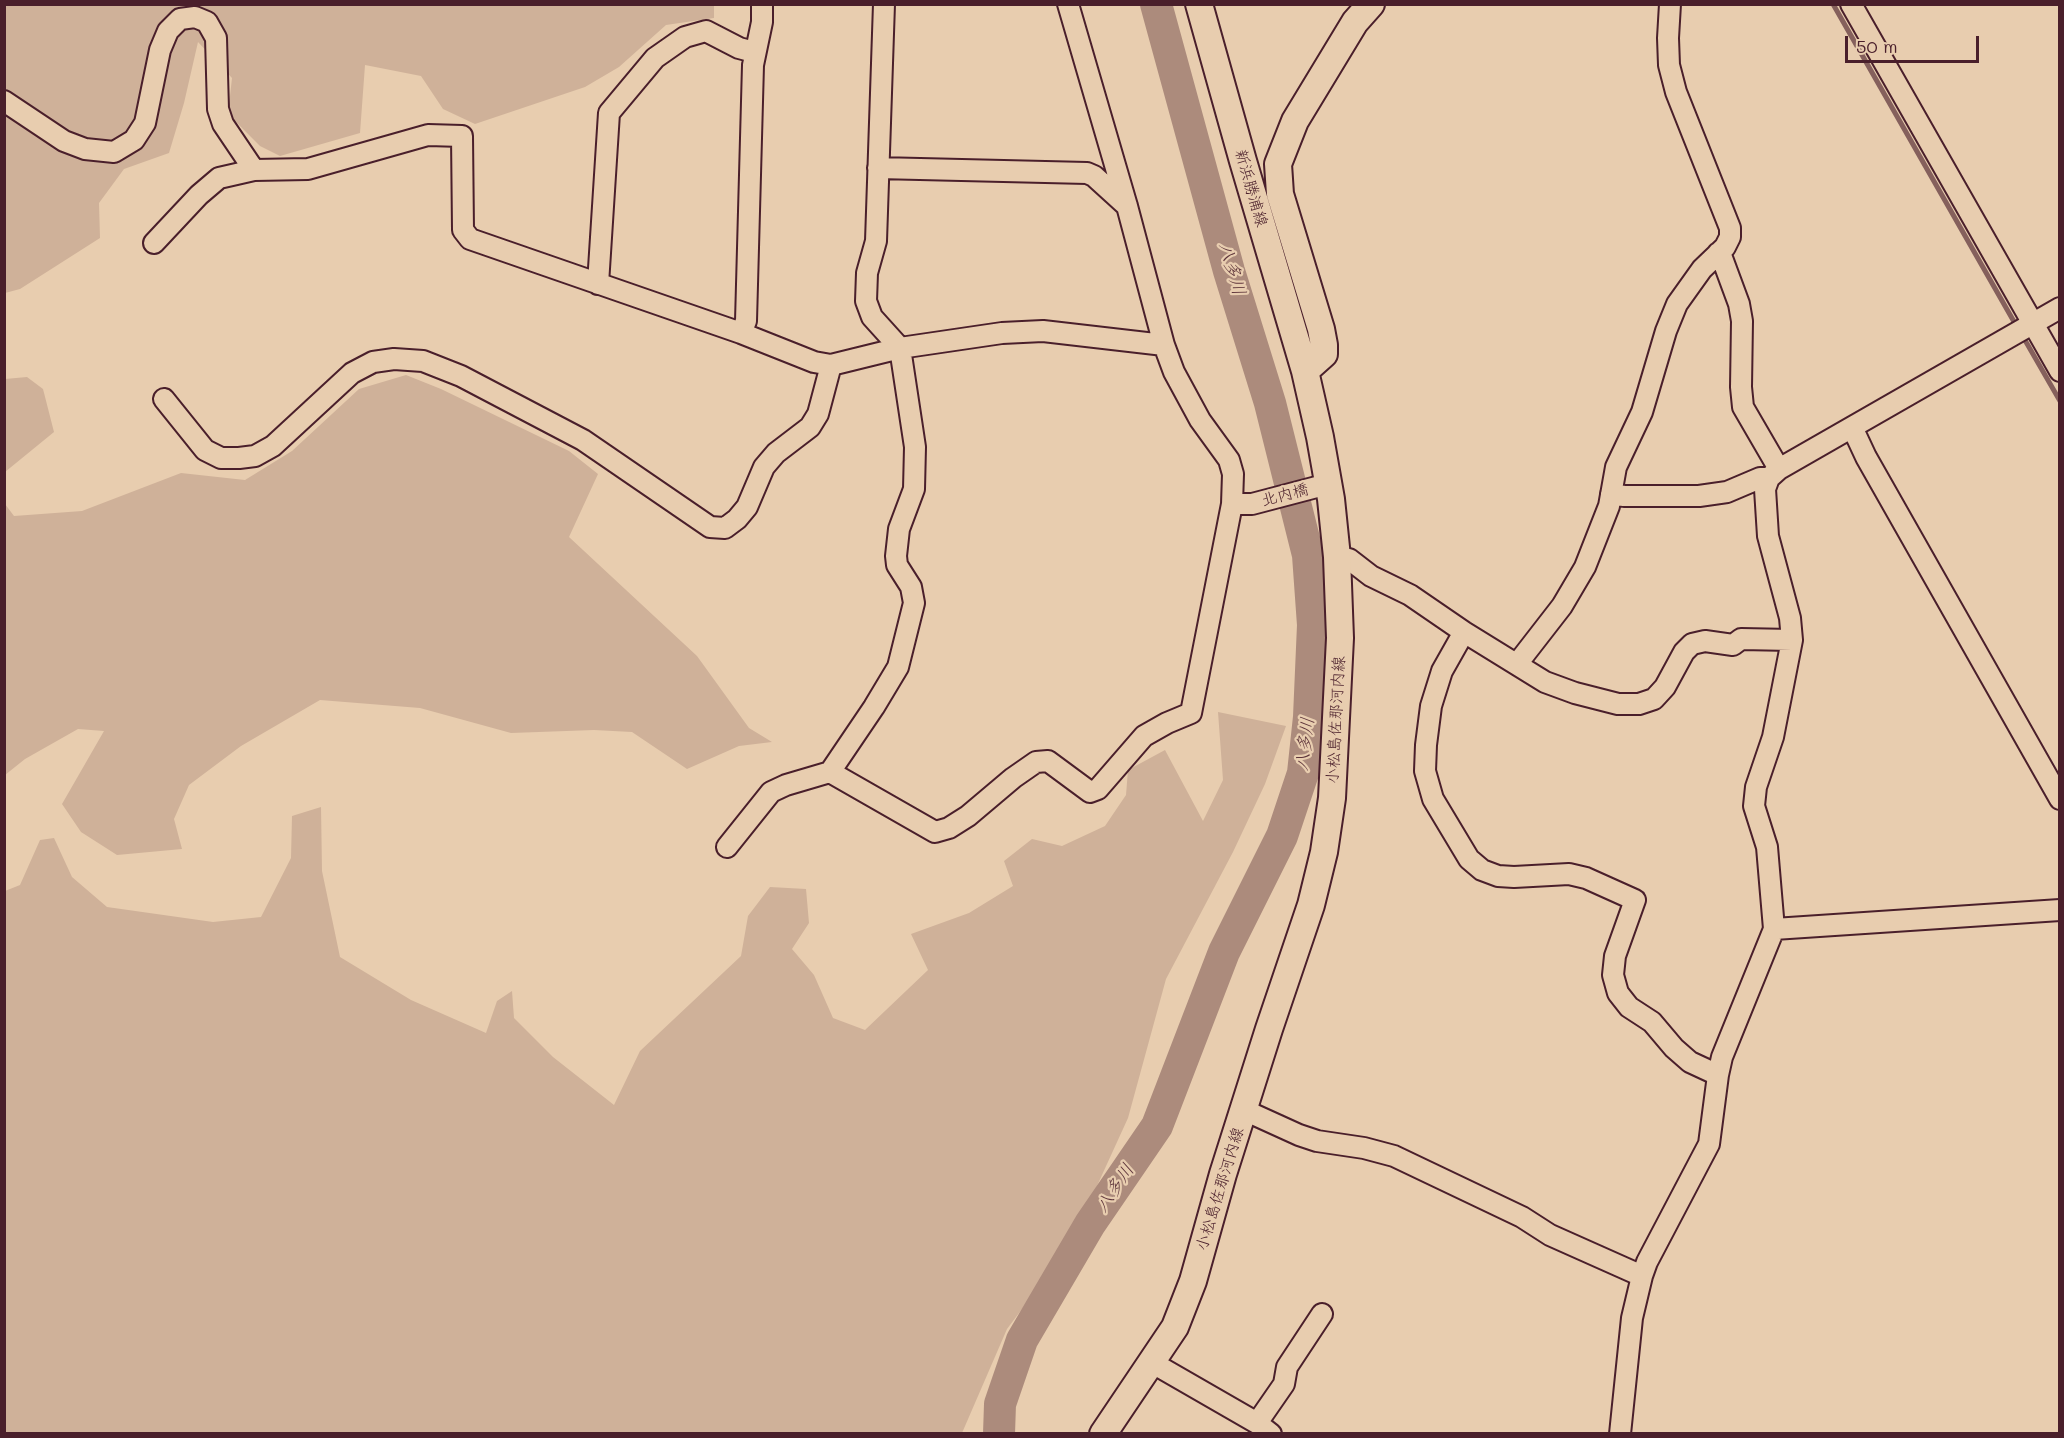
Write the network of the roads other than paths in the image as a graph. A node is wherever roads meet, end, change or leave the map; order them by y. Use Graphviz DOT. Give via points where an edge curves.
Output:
graph roads {
  1 [pos="762,4"];
  2 [pos="884,4"];
  3 [pos="1068,4"];
  4 [pos="1199,4"];
  5 [pos="1670,4"];
  6 [pos="1851,4"];
  7 [pos="1363,7"];
  8 [pos="754,52"];
  9 [pos="4,101"];
  10 [pos="878,168"];
  11 [pos="254,170"];
  12 [pos="1127,206"];
  13 [pos="154,243"];
  14 [pos="1718,253"];
  15 [pos="598,284"];
  16 [pos="2060,308"];
  17 [pos="2024,329"];
  18 [pos="741,333"];
  19 [pos="1164,345"];
  20 [pos="900,348"];
  21 [pos="831,364"];
  22 [pos="1305,370"];
  23 [pos="2060,371"];
  24 [pos="164,399"];
  25 [pos="1852,427"];
  26 [pos="1774,474"];
  27 [pos="1323,485"];
  28 [pos="1611,494"];
  29 [pos="1232,504"];
  30 [pos="1337,557"];
  31 [pos="1464,632"];
  32 [pos="1792,640"];
  33 [pos="1517,664"];
  34 [pos="830,772"];
  35 [pos="2060,799"];
  36 [pos="727,847"];
  37 [pos="2060,910"];
  38 [pos="1774,929"];
  39 [pos="1718,1075"];
  40 [pos="1244,1110"];
  41 [pos="1642,1276"];
  42 [pos="1322,1314"];
  43 [pos="1151,1362"];
  44 [pos="1264,1428"];
  45 [pos="1103,1434"];
  46 [pos="1620,1434"];
  1 -- 8 [label="street"];
  2 -- 10 [label="street"];
  3 -- 12 [label="street"];
  4 -- 22 [label="main road, 新浜勝浦線"];
  5 -- 14 [label="street" via="1669,65 1730,228 1730,237"];
  6 -- 17 [label="street"];
  7 -- 22 [label="main road" via="1295,121 1278,164 1280,194 1324,345 1324,354"];
  8 -- 15 [label="street" via="706,32 685,37 655,58 609,113"];
  8 -- 18 [label="street" via="746,321"];
  9 -- 11 [label="street" via="64,141 85,149 114,152 134,140 145,123 160,50 168,31 180,19 195,17 207,21 216,38 218,109 223,124"];
  10 -- 12 [label="street" via="1087,173"];
  10 -- 20 [label="street" via="876,241 867,273 866,301 872,317"];
  11 -- 13 [label="street" via="219,178"];
  11 -- 15 [label="street" via="308,169 428,135 462,136 463,230 470,238"];
  12 -- 19 [label="street"];
  14 -- 26 [label="street" via="1742,321 1743,407"];
  14 -- 28 [label="street" via="1677,304 1642,412 1616,467"];
  15 -- 18 [label="street"];
  16 -- 17 [label="street"];
  17 -- 23 [label="street"];
  17 -- 25 [label="street"];
  18 -- 21 [label="street" via="814,362"];
  19 -- 20 [label="street" via="1043,331"];
  19 -- 29 [label="street" via="1200,420 1229,460 1233,474"];
  20 -- 21 [label="street"];
  20 -- 34 [label="street" via="916,474 899,529 896,556 914,603 898,667"];
  21 -- 24 [label="street" via="818,414 810,427 764,467 747,507 725,528 710,527 583,440 461,376 423,361 373,362 352,373 273,446 255,456 221,458 205,450"];
  22 -- 27 [label="main road, 小松島佐那河内線"];
  25 -- 26 [label="street"];
  25 -- 35 [label="street"];
  26 -- 28 [label="street" via="1727,492 1699,496"];
  26 -- 32 [label="street" via="1765,489 1768,536"];
  27 -- 29 [label="street, 北内橋" via="1252,504"];
  27 -- 30 [label="main road, 小松島佐那河内線"];
  28 -- 33 [label="street" via="1586,567 1562,606"];
  29 -- 34 [label="street" via="1191,713 1144,736 1098,789 1090,792 1048,761 1036,762 968,816 935,832"];
  30 -- 31 [label="street" via="1349,559 1371,576 1410,595"];
  30 -- 40 [label="main road, 小松島佐那河内線" via="1340,638 1332,798 1324,852 1311,905"];
  31 -- 33 [label="street"];
  31 -- 39 [label="street" via="1442,671 1431,706 1425,771 1433,799 1469,859 1482,870 1514,877 1569,874 1635,900 1615,956 1613,975 1618,993 1690,1062"];
  32 -- 33 [label="street" via="1741,639 1733,645 1705,641 1692,644 1665,687 1654,699 1639,704 1618,704 1575,693 1545,682"];
  32 -- 38 [label="street" via="1773,737 1756,787 1754,806 1767,847"];
  34 -- 36 [label="street" via="771,792"];
  37 -- 38 [label="street"];
  38 -- 39 [label="street"];
  39 -- 41 [label="street" via="1709,1144"];
  40 -- 41 [label="street" via="1317,1141 1394,1156 1522,1217 1550,1235"];
  40 -- 43 [label="main road, 小松島佐那河内線" via="1193,1281 1175,1327"];
  41 -- 46 [label="street" via="1632,1318"];
  42 -- 44 [label="street" via="1287,1367 1284,1384"];
  43 -- 44 [label="street"];
  43 -- 45 [label="main road, 小松島佐那河内線"];
}
